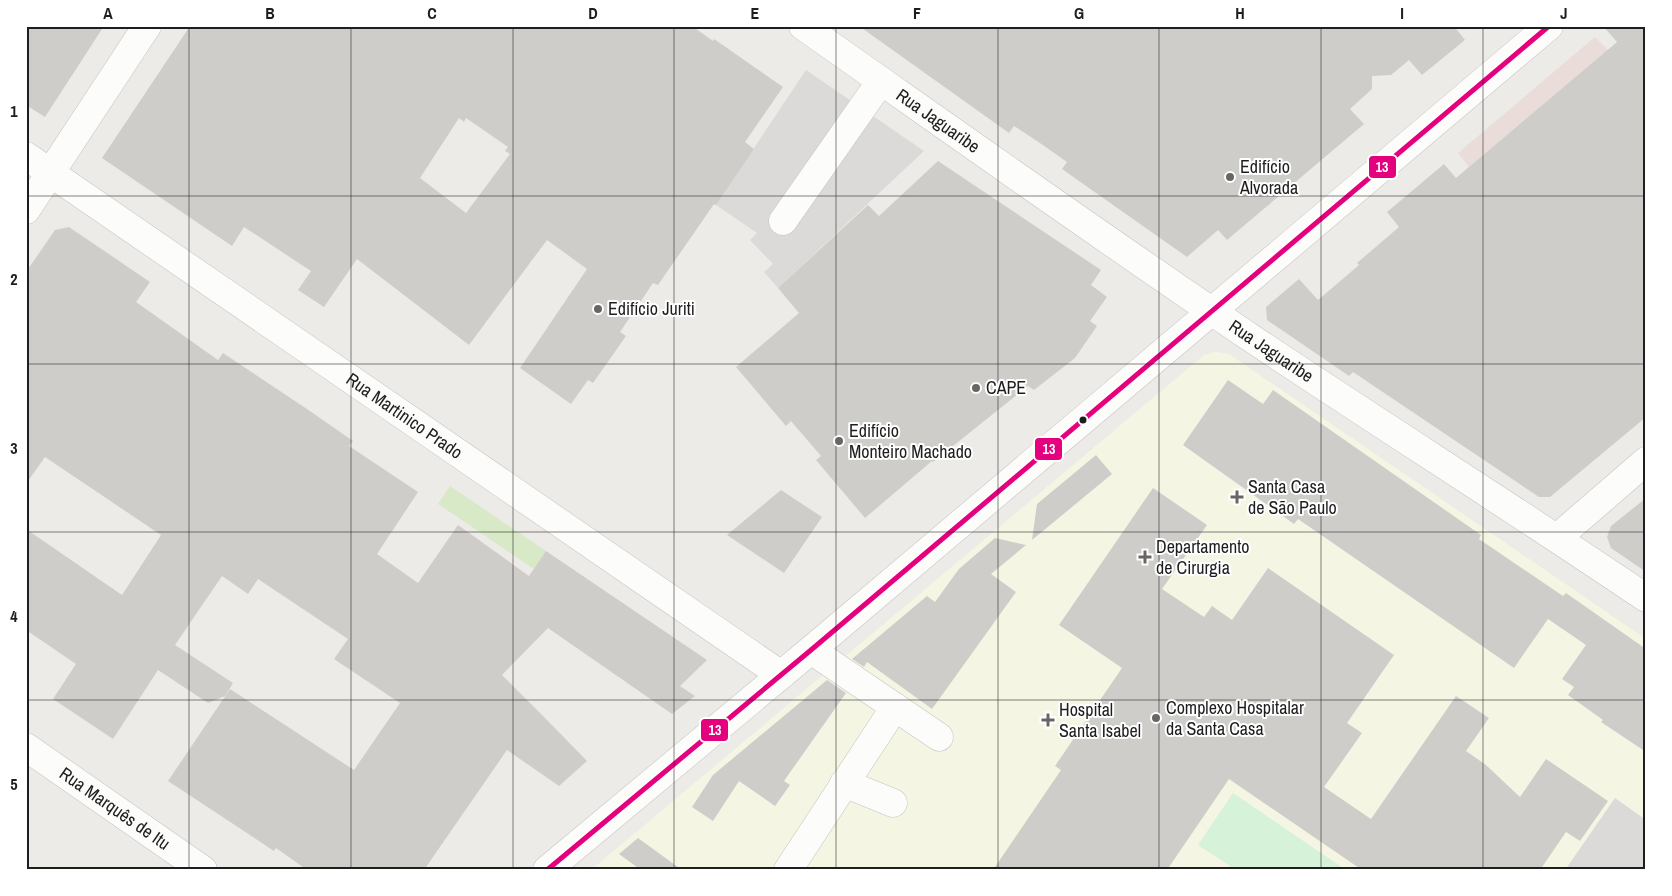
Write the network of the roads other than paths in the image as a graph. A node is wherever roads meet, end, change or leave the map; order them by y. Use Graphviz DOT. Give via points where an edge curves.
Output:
graph roads {
  1 [pos="147,26"];
  2 [pos="803,26"];
  3 [pos="1549,26"];
  4 [pos="881,81"];
  5 [pos="26,156"];
  6 [pos="51,173"];
  7 [pos="26,210"];
  8 [pos="783,221"];
  9 [pos="1212,311"];
  10 [pos="1646,461"];
  11 [pos="1557,538"];
  12 [pos="1646,598"];
  13 [pos="811,650"];
  14 [pos="781,675"];
  15 [pos="895,707"];
  16 [pos="939,737"];
  17 [pos="26,747"];
  18 [pos="844,783"];
  19 [pos="893,803"];
  20 [pos="203,870"];
  21 [pos="547,870"];
  22 [pos="788,870"];
  1 -- 6 [label="street"];
  2 -- 4 [label="street, Rua Jaguaribe"];
  3 -- 9 [label="street"];
  4 -- 8 [label="street"];
  4 -- 9 [label="street, Rua Jaguaribe"];
  5 -- 6 [label="street, Rua Martinico Prado"];
  6 -- 7 [label="street"];
  6 -- 14 [label="street, Rua Martinico Prado"];
  9 -- 11 [label="street, Rua Jaguaribe"];
  9 -- 13 [label="street"];
  10 -- 11 [label="street"];
  11 -- 12 [label="street, Rua Jaguaribe"];
  13 -- 14 [label="street"];
  13 -- 15 [label="street"];
  14 -- 21 [label="street"];
  15 -- 16 [label="street"];
  15 -- 18 [label="street"];
  17 -- 20 [label="street, Rua Marquês de Itu"];
  18 -- 19 [label="street"];
  18 -- 22 [label="street"];
}
